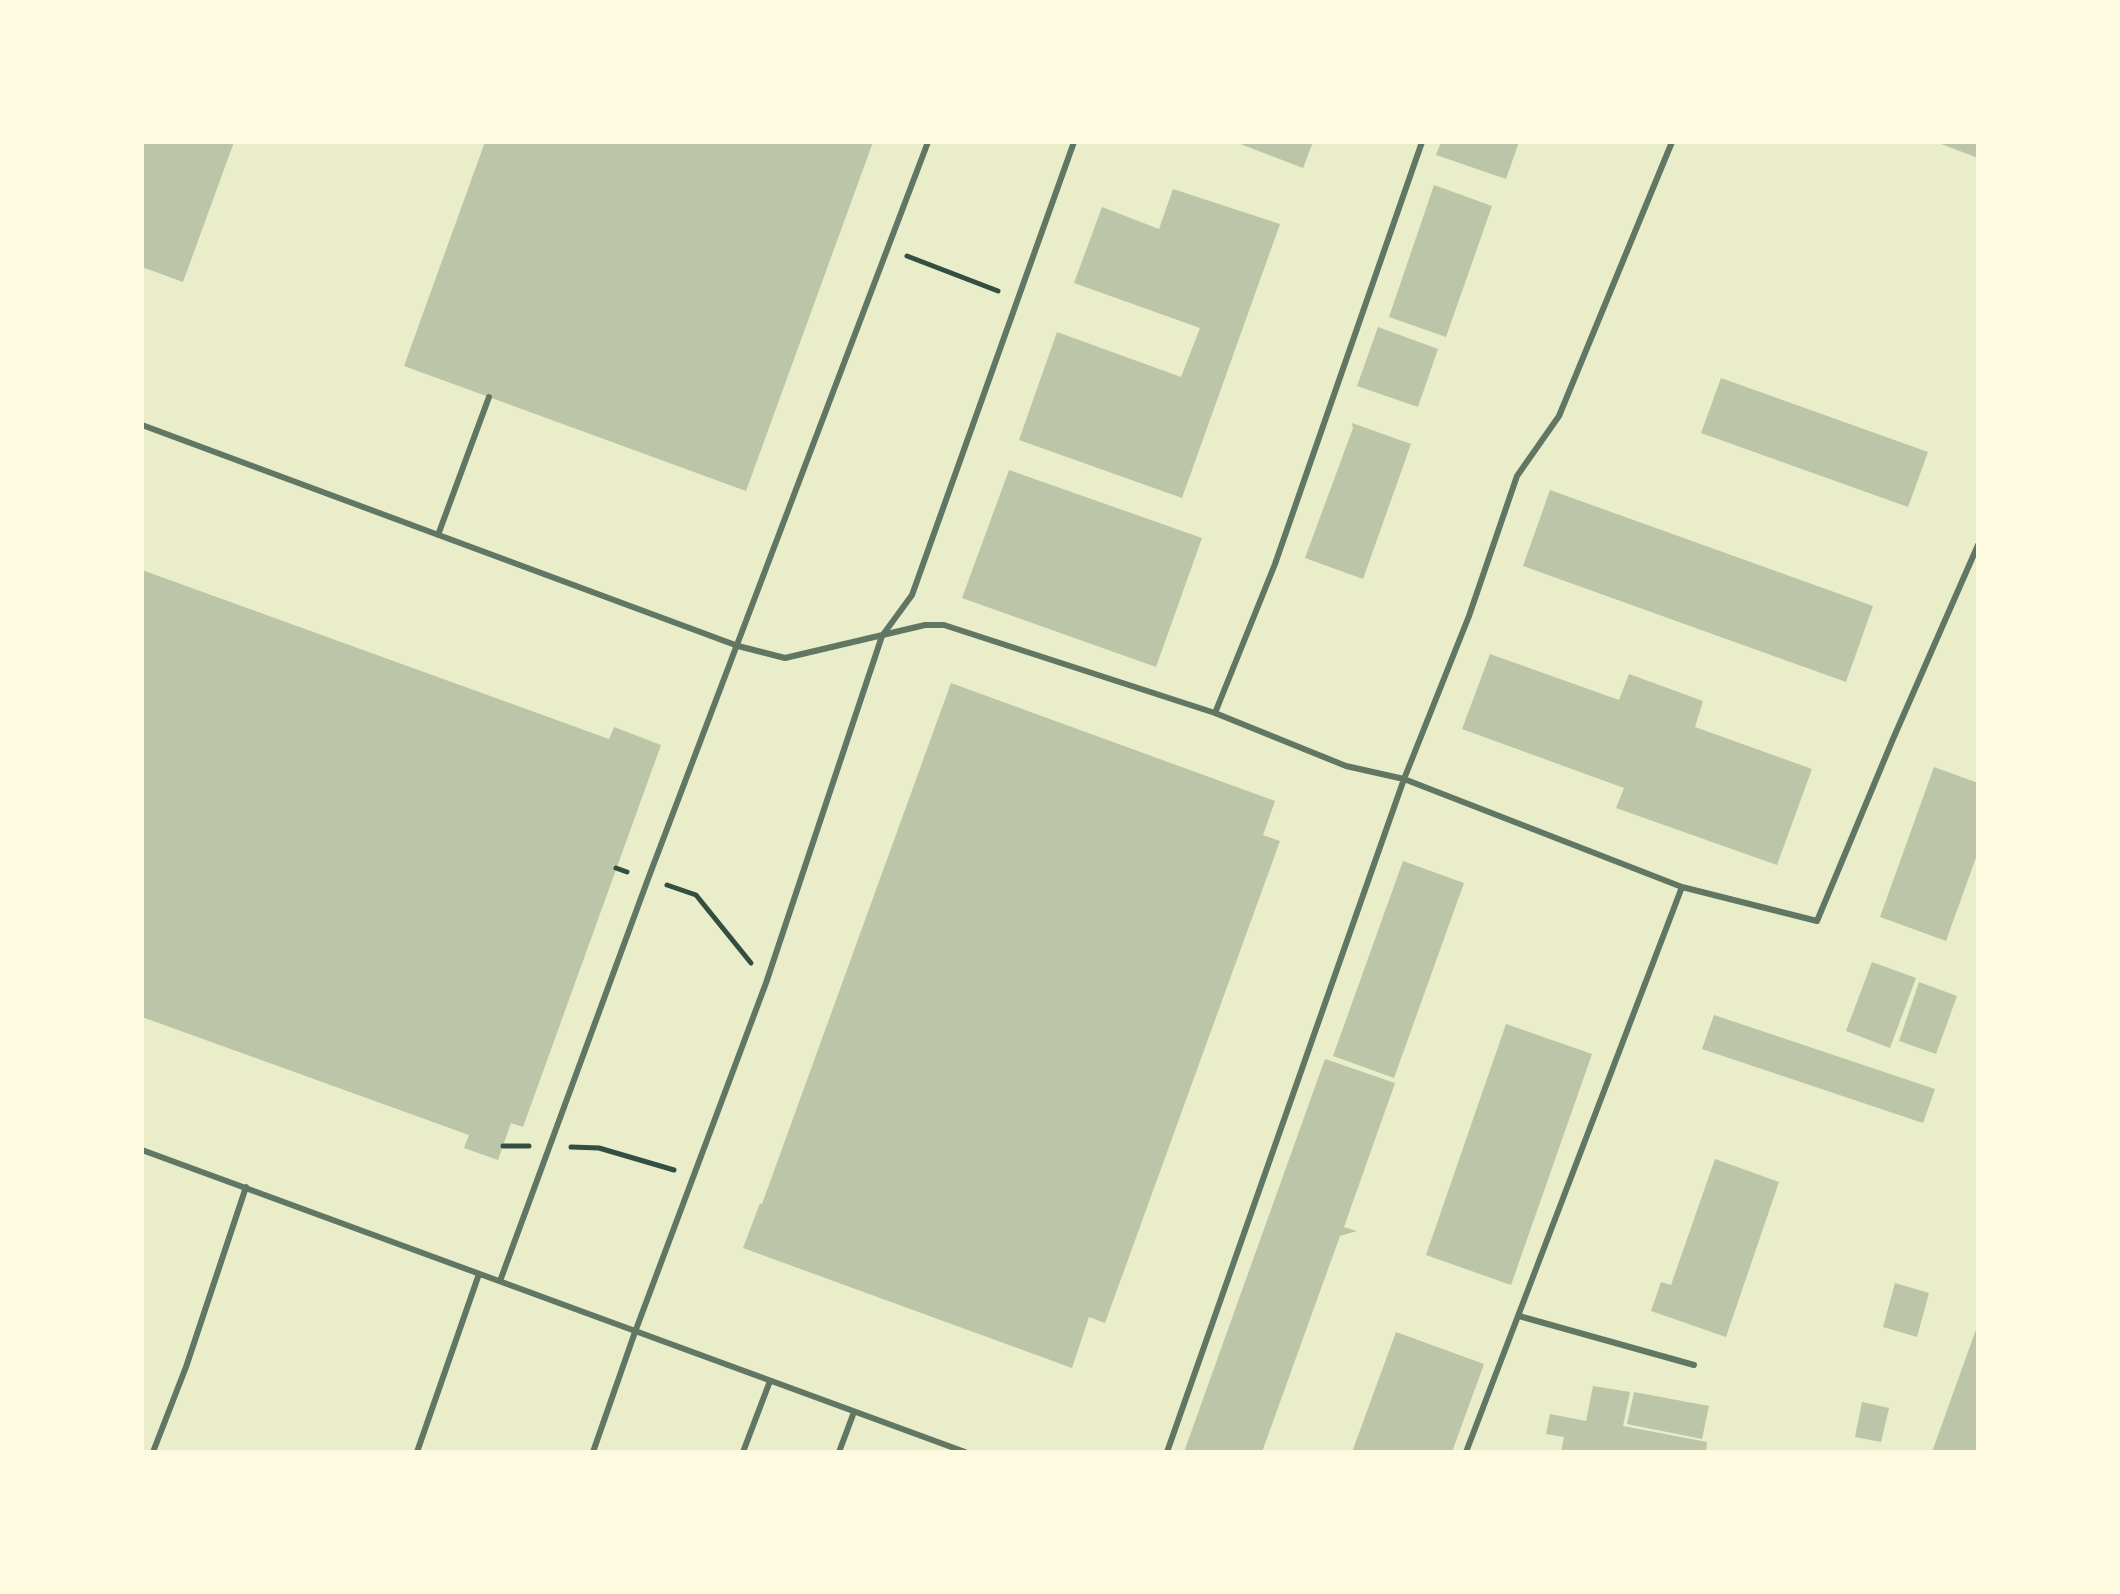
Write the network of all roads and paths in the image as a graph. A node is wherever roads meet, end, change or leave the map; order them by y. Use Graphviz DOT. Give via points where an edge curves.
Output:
graph roads {
  1 [pos="928,142"];
  2 [pos="1074,142"];
  3 [pos="1422,142"];
  4 [pos="1672,142"];
  5 [pos="889,250"];
  6 [pos="1018,299"];
  7 [pos="489,397"];
  8 [pos="142,425"];
  9 [pos="438,535"];
  10 [pos="1978,545"];
  11 [pos="1976,555"];
  12 [pos="882,636"];
  13 [pos="738,646"];
  14 [pos="1215,713"];
  15 [pos="1404,779"];
  16 [pos="616,868"];
  17 [pos="648,879"];
  18 [pos="1682,887"];
  19 [pos="766,983"];
  20 [pos="503,1146"];
  21 [pos="550,1146"];
  22 [pos="142,1150"];
  23 [pos="694,1176"];
  24 [pos="246,1187"];
  25 [pos="479,1274"];
  26 [pos="500,1281"];
  27 [pos="1519,1316"];
  28 [pos="635,1332"];
  29 [pos="1694,1365"];
  30 [pos="770,1381"];
  31 [pos="854,1412"];
  32 [pos="153,1452"];
  33 [pos="417,1452"];
  34 [pos="593,1452"];
  35 [pos="743,1452"];
  36 [pos="839,1452"];
  37 [pos="965,1452"];
  38 [pos="1167,1452"];
  39 [pos="1466,1452"];
  1 -- 5 [label="lane"];
  2 -- 6 [label="lane"];
  3 -- 14 [label="lane" via="1275,564"];
  4 -- 15 [label="lane" via="1559,416 1517,476"];
  5 -- 6 [label="path"];
  5 -- 13 [label="lane"];
  6 -- 12 [label="lane" via="912,595"];
  7 -- 9 [label="lane"];
  8 -- 9 [label="lane"];
  9 -- 13 [label="lane"];
  10 -- 11 [label="lane"];
  11 -- 18 [label="lane" via="1817,921"];
  12 -- 13 [label="lane" via="785,658"];
  12 -- 14 [label="lane" via="944,625"];
  12 -- 19 [label="lane"];
  13 -- 17 [label="lane"];
  14 -- 15 [label="lane" via="1346,766"];
  15 -- 18 [label="lane"];
  15 -- 38 [label="lane"];
  16 -- 17 [label="path"];
  17 -- 19 [label="path" via="696,895"];
  17 -- 21 [label="lane"];
  18 -- 27 [label="lane"];
  19 -- 23 [label="lane"];
  20 -- 21 [label="path"];
  21 -- 23 [label="path" via="599,1148"];
  21 -- 26 [label="lane"];
  22 -- 24 [label="lane"];
  23 -- 28 [label="lane"];
  24 -- 25 [label="lane"];
  24 -- 32 [label="lane"];
  25 -- 26 [label="lane"];
  25 -- 33 [label="lane"];
  26 -- 28 [label="lane"];
  27 -- 29 [label="lane"];
  27 -- 39 [label="lane"];
  28 -- 30 [label="lane"];
  28 -- 34 [label="lane"];
  30 -- 31 [label="lane"];
  30 -- 35 [label="lane"];
  31 -- 36 [label="lane"];
  31 -- 37 [label="lane"];
}
